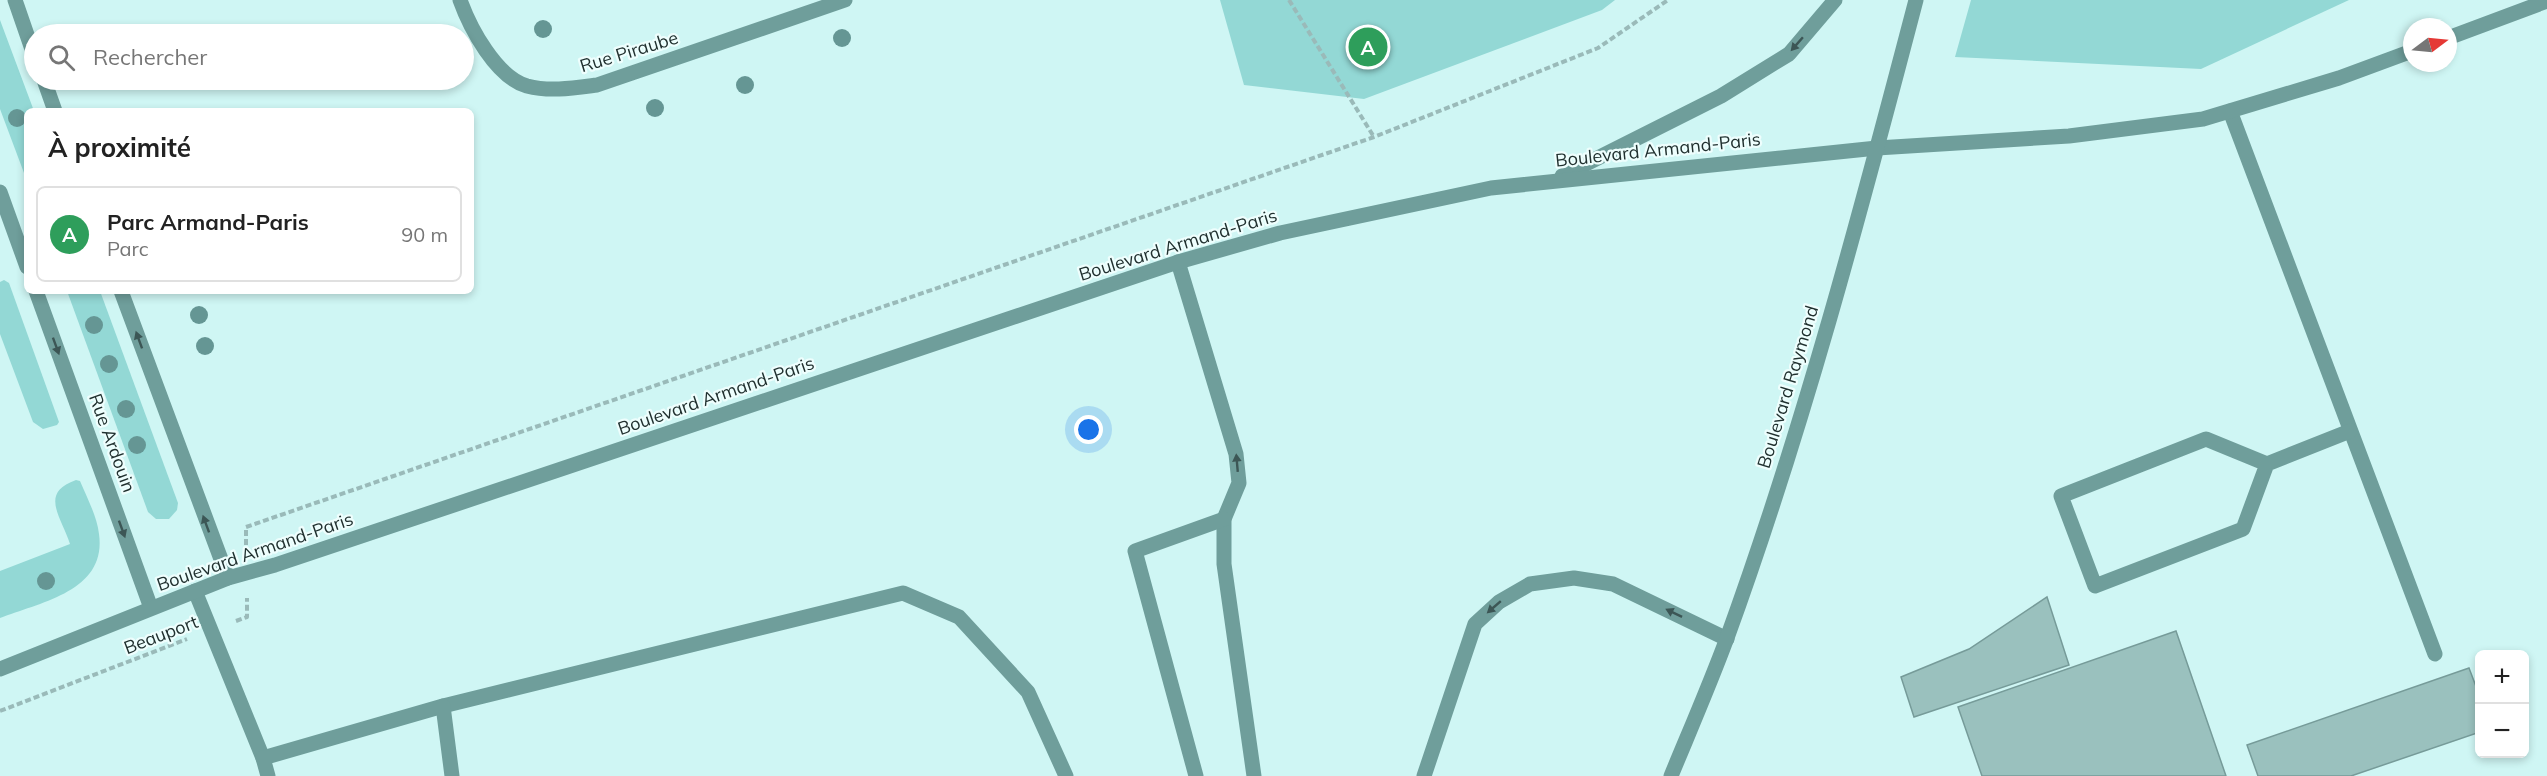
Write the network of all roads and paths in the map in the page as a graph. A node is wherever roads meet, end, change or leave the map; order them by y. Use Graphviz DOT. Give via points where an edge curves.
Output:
graph roads {
  1 [pos="15,0"];
  2 [pos="460,0"];
  3 [pos="845,0"];
  4 [pos="1289,0"];
  5 [pos="1668,0"];
  6 [pos="1835,0"];
  7 [pos="1916,0"];
  8 [pos="2547,2"];
  9 [pos="469,24"];
  10 [pos="24,26"];
  11 [pos="474,31"];
  12 [pos="2457,35"];
  13 [pos="2403,54"];
  14 [pos="48,90"];
  15 [pos="54,108"];
  16 [pos="2230,111"];
  17 [pos="1374,137"];
  18 [pos="1877,148"];
  19 [pos="1554,180"];
  20 [pos="0,192"];
  21 [pos="24,259"];
  22 [pos="1178,262"];
  23 [pos="37,294"];
  24 [pos="122,294"];
  25 [pos="2350,431"];
  26 [pos="2267,464"];
  27 [pos="1224,519"];
  28 [pos="247,573"];
  29 [pos="228,578"];
  30 [pos="195,591"];
  31 [pos="152,608"];
  32 [pos="210,630"];
  33 [pos="1727,639"];
  34 [pos="2435,654"];
  35 [pos="0,669"];
  36 [pos="443,706"];
  37 [pos="0,711"];
  38 [pos="263,758"];
  39 [pos="268,776"];
  40 [pos="452,776"];
  41 [pos="1066,776"];
  42 [pos="1196,776"];
  43 [pos="1254,776"];
  44 [pos="1424,776"];
  45 [pos="1671,776"];
  1 -- 10 [label="street"];
  2 -- 9 [label="street, Rue Piraube"];
  3 -- 11 [label="street, Rue Piraube" via="597,85 561,90 526,86 497,66"];
  4 -- 17 [label="path"];
  5 -- 17 [label="path" via="1598,48"];
  6 -- 19 [label="street, one-way" via="1789,54 1721,96"];
  7 -- 18 [label="street, Boulevard Raymond"];
  8 -- 12 [label="street"];
  13 -- 16 [label="street, Boulevard Armand-Paris"];
  14 -- 15 [label="street"];
  16 -- 18 [label="street, Boulevard Armand-Paris" via="2203,119 2069,136"];
  16 -- 25 [label="street"];
  17 -- 28 [label="path, Beauport" via="246,526"];
  18 -- 19 [label="street, Boulevard Armand-Paris"];
  18 -- 33 [label="street, Boulevard Raymond" via="1779,483"];
  19 -- 22 [label="street, Boulevard Armand-Paris" via="1491,188 1280,233"];
  20 -- 21 [label="street"];
  27 -- 22 [label="street, one-way" via="1239,483 1236,454"];
  22 -- 28 [label="street, Boulevard Armand-Paris"];
  23 -- 31 [label="street, Rue Ardouin, one-way"];
  29 -- 24 [label="street, one-way"];
  25 -- 26 [label="street"];
  25 -- 34 [label="street"];
  26 -- 26 [label="street" via="2206,439 2061,496 2095,586 2243,529"];
  27 -- 42 [label="street" via="1136,551"];
  27 -- 43 [label="street" via="1224,564"];
  28 -- 29 [label="street, Boulevard Armand-Paris"];
  28 -- 32 [label="path, Beauport" via="247,617"];
  29 -- 30 [label="street, Boulevard Armand-Paris"];
  30 -- 31 [label="street, Boulevard Armand-Paris"];
  30 -- 32 [label="street"];
  31 -- 35 [label="street, Boulevard Armand-Paris"];
  32 -- 37 [label="path, Beauport"];
  32 -- 38 [label="street"];
  33 -- 44 [label="street, one-way" via="1613,584 1574,578 1530,584 1499,602 1475,624"];
  33 -- 45 [label="street, Boulevard Raymond"];
  36 -- 38 [label="street"];
  36 -- 40 [label="street"];
  36 -- 41 [label="street" via="903,594 959,617 1028,692"];
  38 -- 39 [label="street"];
}
